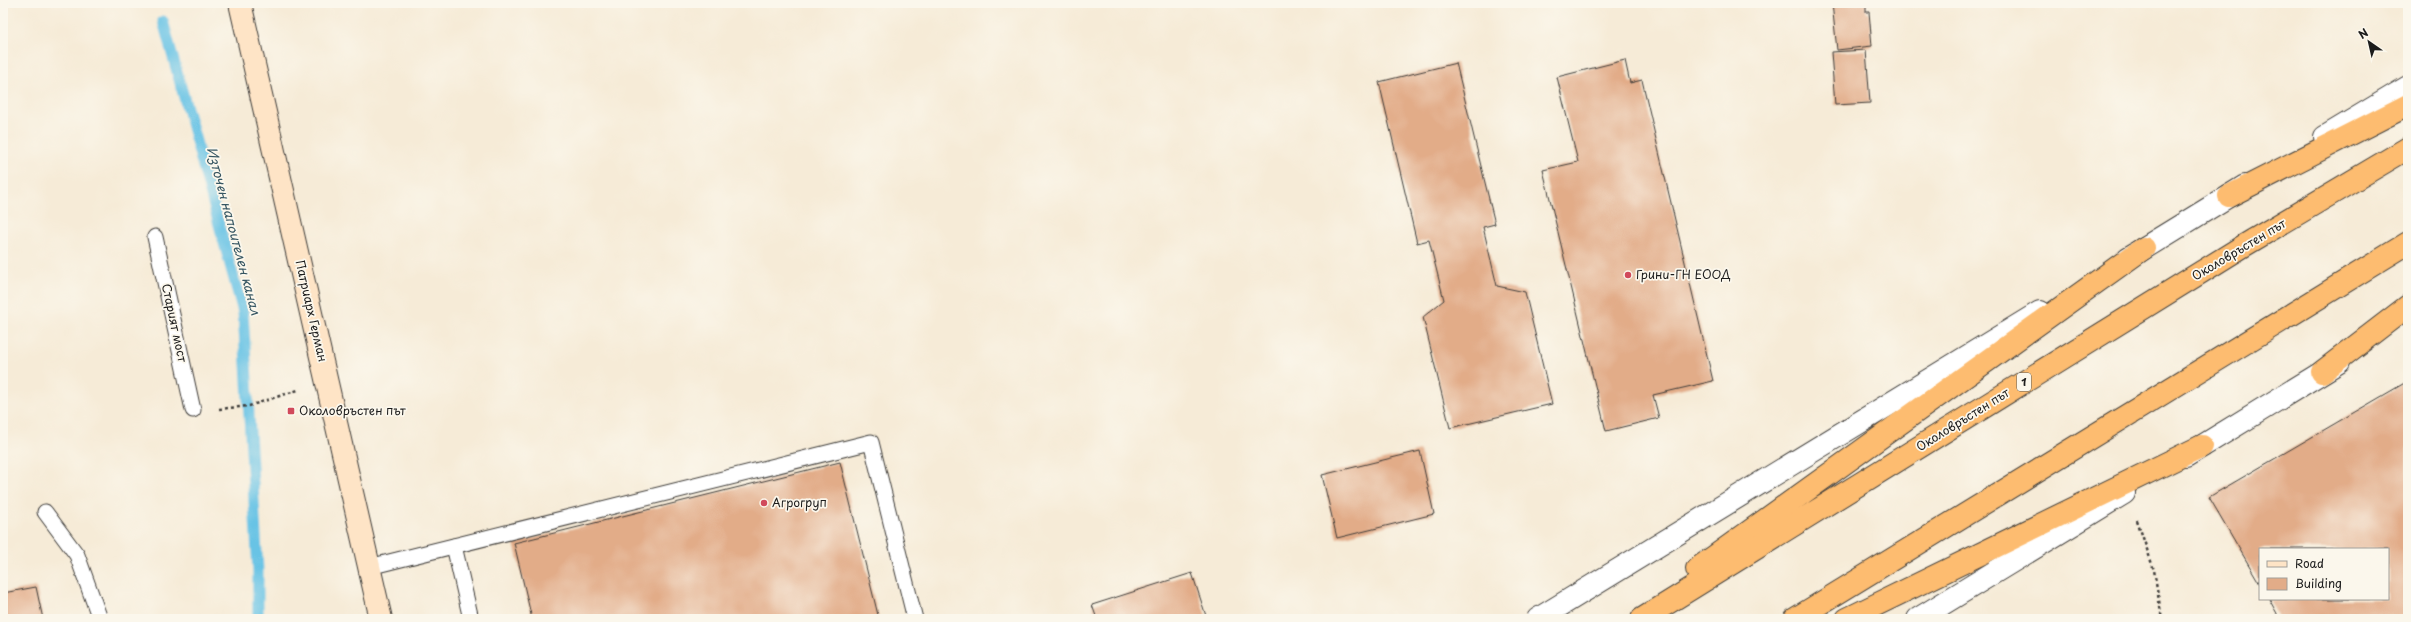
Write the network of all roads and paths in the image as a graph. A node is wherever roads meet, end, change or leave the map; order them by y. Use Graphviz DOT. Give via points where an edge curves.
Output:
graph roads {
  1 [pos="240,3"];
  2 [pos="2408,87"];
  3 [pos="2408,105"];
  4 [pos="2408,148"];
  5 [pos="2229,196"];
  6 [pos="155,237"];
  7 [pos="2408,243"];
  8 [pos="2144,248"];
  9 [pos="2408,306"];
  10 [pos="2408,320"];
  11 [pos="2322,372"];
  12 [pos="273,398"];
  13 [pos="232,409"];
  14 [pos="193,410"];
  15 [pos="2202,446"];
  16 [pos="2126,492"];
  17 [pos="45,512"];
  18 [pos="454,546"];
  19 [pos="369,567"];
  20 [pos="100,619"];
  21 [pos="381,619"];
  22 [pos="471,619"];
  23 [pos="915,619"];
  24 [pos="1538,619"];
  25 [pos="1628,619"];
  26 [pos="1642,619"];
  27 [pos="1795,619"];
  28 [pos="1847,619"];
  29 [pos="1918,619"];
  30 [pos="2162,619"];
  1 -- 19 [label="street, Патриарх Герман"];
  2 -- 5 [label="street"];
  3 -- 5 [label="highway"];
  4 -- 26 [label="highway, Околовръстен път / 1" via="2245,245"];
  5 -- 8 [label="street"];
  6 -- 14 [label="lane, Старият мост"];
  7 -- 27 [label="highway"];
  8 -- 24 [label="street"];
  8 -- 25 [label="highway"];
  9 -- 11 [label="highway"];
  10 -- 11 [label="street"];
  11 -- 15 [label="street"];
  12 -- 13 [label="path"];
  15 -- 16 [label="street"];
  15 -- 28 [label="highway"];
  16 -- 29 [label="street"];
  16 -- 30 [label="path" via="2154,570"];
  17 -- 20 [label="lane" via="77,555"];
  18 -- 19 [label="lane"];
  18 -- 22 [label="lane"];
  18 -- 23 [label="lane" via="871,442"];
  19 -- 21 [label="street, Патриарх Герман"];
}
